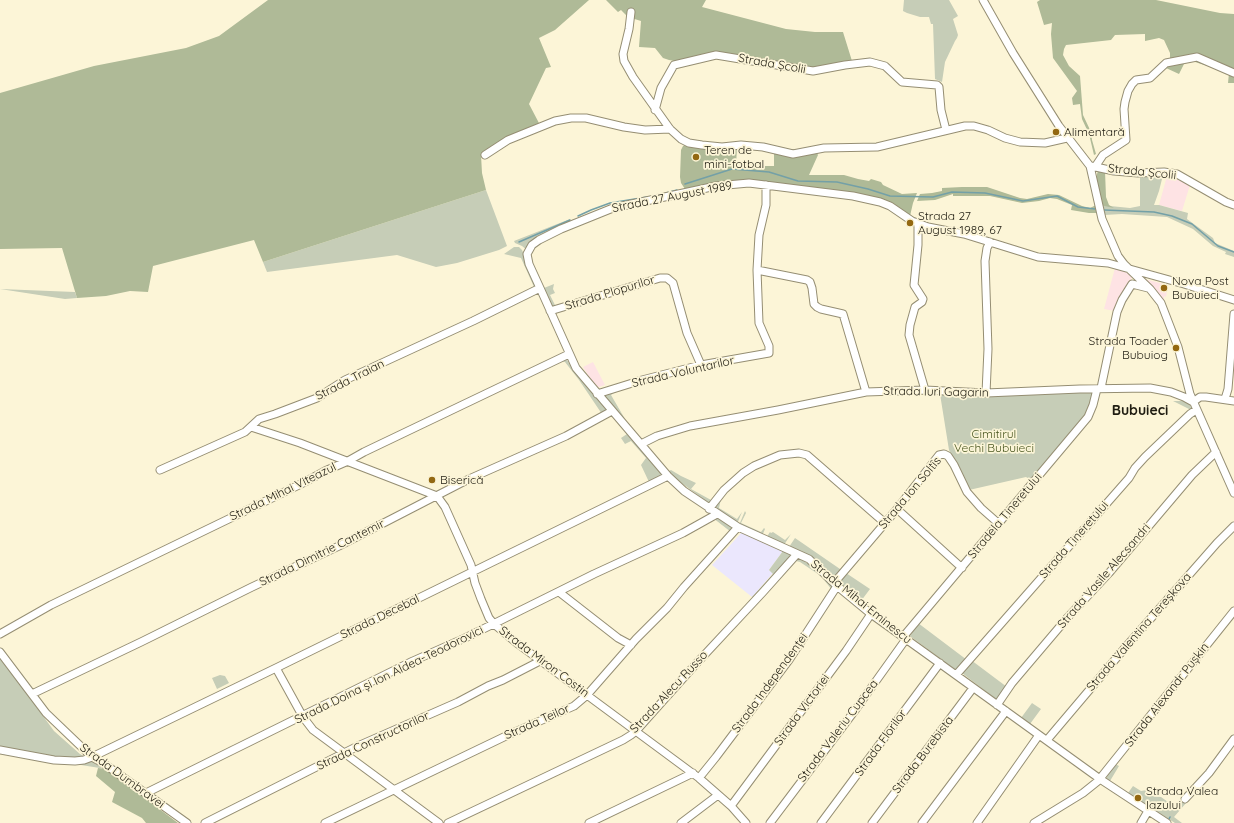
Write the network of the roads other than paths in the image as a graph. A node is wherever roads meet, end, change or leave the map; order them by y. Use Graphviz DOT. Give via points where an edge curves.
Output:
graph roads {
  1 [pos="983,0"];
  2 [pos="631,12"];
  3 [pos="1234,73"];
  4 [pos="656,110"];
  5 [pos="670,129"];
  6 [pos="946,130"];
  7 [pos="1067,138"];
  8 [pos="485,155"];
  9 [pos="1092,167"];
  10 [pos="766,185"];
  11 [pos="1234,205"];
  12 [pos="918,224"];
  13 [pos="990,242"];
  14 [pos="527,254"];
  15 [pos="757,270"];
  16 [pos="1131,270"];
  17 [pos="540,288"];
  18 [pos="1150,289"];
  19 [pos="1234,300"];
  20 [pos="550,311"];
  21 [pos="1234,314"];
  22 [pos="569,354"];
  23 [pos="701,365"];
  24 [pos="1099,389"];
  25 [pos="925,390"];
  26 [pos="866,392"];
  27 [pos="986,393"];
  28 [pos="598,394"];
  29 [pos="1225,399"];
  30 [pos="1234,401"];
  31 [pos="1193,402"];
  32 [pos="1196,410"];
  33 [pos="612,411"];
  34 [pos="251,427"];
  35 [pos="641,444"];
  36 [pos="1216,452"];
  37 [pos="348,461"];
  38 [pos="160,470"];
  39 [pos="668,476"];
  40 [pos="1234,492"];
  41 [pos="437,496"];
  42 [pos="710,509"];
  43 [pos="897,509"];
  44 [pos="717,514"];
  45 [pos="885,523"];
  46 [pos="998,523"];
  47 [pos="1234,526"];
  48 [pos="738,528"];
  49 [pos="797,554"];
  50 [pos="962,568"];
  51 [pos="472,572"];
  52 [pos="835,584"];
  53 [pos="559,592"];
  54 [pos="1234,611"];
  55 [pos="871,614"];
  56 [pos="494,624"];
  57 [pos="0,634"];
  58 [pos="905,638"];
  59 [pos="631,645"];
  60 [pos="0,652"];
  61 [pos="540,661"];
  62 [pos="940,664"];
  63 [pos="276,668"];
  64 [pos="956,675"];
  65 [pos="973,688"];
  66 [pos="32,694"];
  67 [pos="587,694"];
  68 [pos="997,705"];
  69 [pos="1006,711"];
  70 [pos="303,717"];
  71 [pos="636,731"];
  72 [pos="1039,735"];
  73 [pos="1234,739"];
  74 [pos="1047,740"];
  75 [pos="0,750"];
  76 [pos="345,753"];
  77 [pos="92,757"];
  78 [pos="696,776"];
  79 [pos="1100,779"];
  80 [pos="395,790"];
  81 [pos="146,793"];
  82 [pos="718,795"];
  83 [pos="1185,799"];
  84 [pos="731,806"];
  85 [pos="1148,810"];
  86 [pos="187,823"];
  87 [pos="206,823"];
  88 [pos="325,823"];
  89 [pos="438,823"];
  90 [pos="448,823"];
  91 [pos="590,823"];
  92 [pos="681,823"];
  93 [pos="746,823"];
  94 [pos="770,823"];
  95 [pos="821,823"];
  96 [pos="872,823"];
  97 [pos="922,823"];
  98 [pos="977,823"];
  99 [pos="1034,823"];
  100 [pos="1141,823"];
  101 [pos="1167,823"];
  1 -- 7 [label="street"];
  2 -- 4 [label="street" via="624,61"];
  3 -- 9 [label="street" via="1197,57 1166,63 1150,78 1136,80 1128,90 1124,108 1126,140 1103,155"];
  4 -- 5 [label="street"];
  4 -- 6 [label="street, Strada Școlii" via="660,88 674,65 706,57 716,55 813,71 870,62 885,66 902,82 937,85"];
  5 -- 6 [label="street" via="681,139 702,145 763,147 793,154 824,148 877,147"];
  5 -- 8 [label="street" via="645,130 586,118 571,118 555,121 508,140"];
  6 -- 7 [label="street" via="974,126 1020,142 1045,143"];
  7 -- 9 [label="street"];
  9 -- 11 [label="street, Strada Școlii" via="1138,173 1177,174"];
  9 -- 16 [label="street" via="1102,219 1118,256"];
  10 -- 12 [label="street, Strada 27 August 1989" via="880,202"];
  10 -- 14 [label="street, Strada 27 August 1989" via="716,186 613,208 539,240"];
  10 -- 15 [label="street" via="766,205 759,235"];
  12 -- 13 [label="street, Strada 27 August 1989"];
  12 -- 25 [label="street" via="914,285 923,299 915,307 909,336"];
  13 -- 16 [label="street, Strada 27 August 1989" via="1038,257 1096,261"];
  13 -- 27 [label="street" via="985,261 988,349"];
  14 -- 17 [label="street, Strada Mihai Eminescu"];
  15 -- 23 [label="street, Strada Voluntarilor" via="759,323 769,346 769,353"];
  15 -- 26 [label="street" via="807,280 810,282 814,304 817,307 843,314"];
  16 -- 18 [label="street"];
  16 -- 19 [label="street, Strada 27 August 1989"];
  17 -- 20 [label="street, Strada Mihai Eminescu"];
  17 -- 34 [label="street, Strada Traian" via="345,380 317,398 259,419"];
  18 -- 24 [label="street, Stradela Tineretului" via="1132,284 1122,300"];
  18 -- 31 [label="street" via="1161,303 1173,332"];
  20 -- 22 [label="street, Strada Mihai Eminescu"];
  20 -- 23 [label="street, Strada Plopurilor" via="660,278 670,279 687,333"];
  21 -- 29 [label="street"];
  22 -- 28 [label="street, Strada Mihai Eminescu" via="576,368"];
  22 -- 37 [label="street, Strada Mihai Viteazul"];
  23 -- 28 [label="street, Strada Voluntarilor"];
  24 -- 27 [label="street, Strada Iuri Gagarin"];
  24 -- 31 [label="street, Strada Iuri Gagarin" via="1150,388 1171,392"];
  24 -- 46 [label="street, Stradela Tineretului" via="1088,417"];
  25 -- 26 [label="street, Strada Iuri Gagarin"];
  25 -- 27 [label="street, Strada Iuri Gagarin"];
  26 -- 35 [label="street, Strada Iuri Gagarin" via="690,426"];
  28 -- 33 [label="street, Strada Mihai Eminescu"];
  29 -- 30 [label="street"];
  29 -- 31 [label="street" via="1200,397"];
  31 -- 32 [label="street"];
  32 -- 36 [label="street"];
  32 -- 64 [label="street, Strada Tineretului" via="1135,468 1129,478"];
  33 -- 35 [label="street, Strada Mihai Eminescu"];
  33 -- 41 [label="street, Strada Dimitrie Cantemir" via="566,436"];
  34 -- 37 [label="street"];
  34 -- 38 [label="street, Strada Traian"];
  35 -- 39 [label="street, Strada Mihai Eminescu"];
  36 -- 40 [label="street"];
  36 -- 68 [label="street, Strada Vasile Alecsandri" via="1192,475 1068,617 1012,683"];
  37 -- 41 [label="street"];
  37 -- 57 [label="street, Strada Mihai Viteazul" via="324,470 303,483 51,605"];
  39 -- 42 [label="street, Strada Mihai Eminescu"];
  39 -- 51 [label="street, Strada Decebal"];
  41 -- 51 [label="street, Strada Miron Costin" via="445,507"];
  41 -- 66 [label="street, Strada Dimitrie Cantemir"];
  42 -- 44 [label="street, Strada Mihai Eminescu"];
  42 -- 45 [label="street" via="724,490 748,470 776,456 799,452 807,455"];
  43 -- 45 [label="street, Strada Ion Soltîs"];
  43 -- 46 [label="street, Strada Ion Soltîs" via="939,455 944,454 954,465 967,492"];
  43 -- 50 [label="street"];
  44 -- 48 [label="street, Strada Mihai Eminescu"];
  44 -- 53 [label="street, Strada Doina și Ion Aldea-Teodorovici"];
  45 -- 52 [label="street, Strada Ion Soltîs"];
  46 -- 50 [label="street, Stradela Tineretului"];
  47 -- 74 [label="street, Strada Valentina Tereșkova"];
  48 -- 49 [label="street, Strada Mihai Eminescu"];
  48 -- 59 [label="street, Strada Teilor"];
  49 -- 52 [label="street, Strada Mihai Eminescu" via="815,564"];
  49 -- 71 [label="street, Strada Alecu Russo"];
  50 -- 58 [label="street, Stradela Tineretului"];
  51 -- 56 [label="street, Strada Miron Costin" via="489,618"];
  51 -- 63 [label="street, Strada Decebal"];
  52 -- 55 [label="street, Strada Mihai Eminescu"];
  52 -- 78 [label="street, Strada Independenței" via="789,660 716,757"];
  53 -- 56 [label="street, Strada Doina și Ion Aldea-Teodorovici"];
  53 -- 59 [label="street" via="618,638"];
  54 -- 79 [label="street, Strada Alexandr Pușkin"];
  55 -- 58 [label="street, Strada Mihai Eminescu"];
  55 -- 84 [label="street, Strada Victoriei"];
  56 -- 61 [label="street, Strada Miron Costin"];
  56 -- 70 [label="street, Strada Doina și Ion Aldea-Teodorovici" via="413,661"];
  58 -- 62 [label="street, Strada Mihai Eminescu"];
  58 -- 94 [label="street, Strada Valeriu Cupcea"];
  59 -- 67 [label="street, Strada Teilor"];
  60 -- 66 [label="street, Strada Dumbravei"];
  61 -- 67 [label="street, Strada Miron Costin"];
  61 -- 76 [label="street, Strada Constructorilor" via="458,702"];
  62 -- 64 [label="street, Strada Mihai Eminescu"];
  62 -- 95 [label="street, Strada Florilor"];
  63 -- 70 [label="street"];
  63 -- 77 [label="street, Strada Decebal"];
  64 -- 65 [label="street, Strada Mihai Eminescu"];
  65 -- 68 [label="street, Strada Mihai Eminescu"];
  65 -- 96 [label="street, Strada Burebista"];
  66 -- 77 [label="street, Strada Dumbravei" via="46,713"];
  67 -- 71 [label="street, Strada Miron Costin"];
  67 -- 80 [label="street, Strada Teilor" via="574,706"];
  68 -- 69 [label="street, Strada Mihai Eminescu"];
  69 -- 72 [label="street, Strada Mihai Eminescu"];
  69 -- 97 [label="street"];
  70 -- 76 [label="street" via="313,730"];
  70 -- 81 [label="street, Strada Doina și Ion Aldea-Teodorovici"];
  71 -- 78 [label="street, Strada Miron Costin"];
  71 -- 90 [label="street, Strada Alecu Russo" via="623,740"];
  72 -- 74 [label="street, Strada Mihai Eminescu"];
  72 -- 98 [label="street"];
  73 -- 83 [label="street" via="1209,773"];
  74 -- 79 [label="street, Strada Mihai Eminescu"];
  75 -- 77 [label="street, Strada Decebal" via="54,760 75,761"];
  76 -- 80 [label="street"];
  76 -- 87 [label="street, Strada Constructorilor"];
  77 -- 81 [label="street, Strada Dumbravei"];
  78 -- 82 [label="street, Strada Miron Costin"];
  78 -- 91 [label="street, Strada Independenței"];
  79 -- 85 [label="street, Strada Mihai Eminescu"];
  79 -- 99 [label="street, Strada Alexandr Pușkin" via="1083,793"];
  80 -- 88 [label="street, Strada Teilor"];
  80 -- 89 [label="street"];
  81 -- 86 [label="street, Strada Dumbravei"];
  82 -- 84 [label="street, Strada Miron Costin"];
  82 -- 92 [label="street"];
  84 -- 93 [label="street, Strada Miron Costin"];
  85 -- 100 [label="street"];
  85 -- 101 [label="street, Strada Mihai Eminescu"];
}
